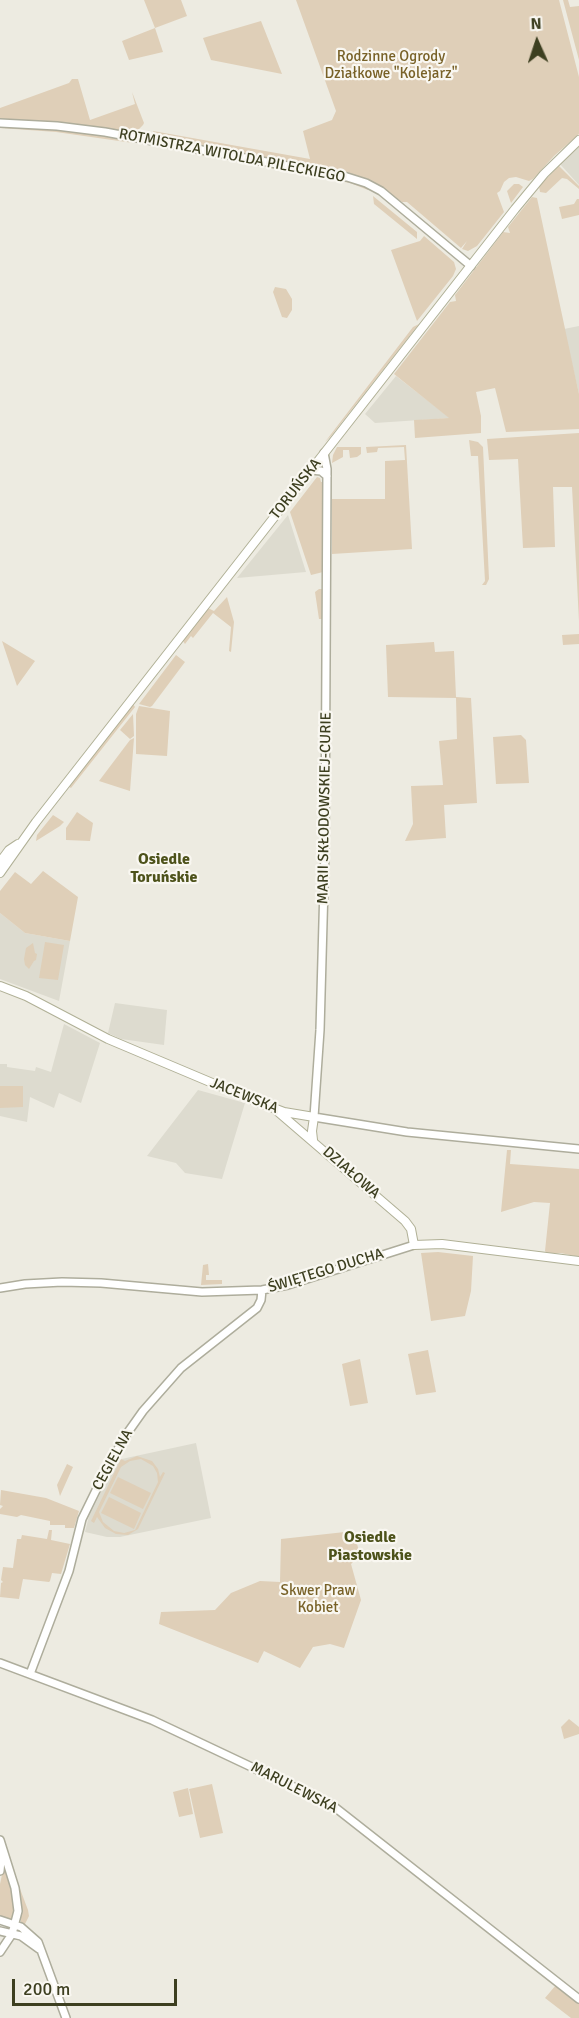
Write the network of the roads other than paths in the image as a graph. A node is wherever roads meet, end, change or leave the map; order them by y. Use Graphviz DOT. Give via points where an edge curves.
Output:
graph roads {
  1 [pos="0,123"];
  2 [pos="579,140"];
  3 [pos="471,266"];
  4 [pos="324,453"];
  5 [pos="310,470"];
  6 [pos="327,476"];
  7 [pos="19,843"];
  8 [pos="0,862"];
  9 [pos="0,873"];
  10 [pos="0,986"];
  11 [pos="276,1110"];
  12 [pos="314,1117"];
  13 [pos="313,1140"];
  14 [pos="579,1149"];
  15 [pos="414,1245"];
  16 [pos="579,1261"];
  17 [pos="0,1288"];
  18 [pos="262,1290"];
  19 [pos="0,1663"];
  20 [pos="30,1674"];
  21 [pos="1,1844"];
  22 [pos="0,1871"];
  23 [pos="0,1920"];
  24 [pos="16,1925"];
  25 [pos="0,1931"];
  26 [pos="12,1934"];
  27 [pos="41,1951"];
  28 [pos="0,1952"];
  29 [pos="579,1999"];
  30 [pos="66,2018"];
  1 -- 3 [label="street, ROTMISTRZA WITOLDA PILECKIEGO" via="105,132 347,177 381,191"];
  2 -- 3 [label="main road, TORUŃSKA" via="535,184"];
  3 -- 4 [label="main road, TORUŃSKA"];
  4 -- 5 [label="main road, TORUŃSKA"];
  4 -- 6 [label="street, MARII SKŁODOWSKIEJ-CURIE"];
  5 -- 6 [label="street"];
  5 -- 7 [label="main road, TORUŃSKA"];
  6 -- 12 [label="street, MARII SKŁODOWSKIEJ-CURIE" via="325,850"];
  7 -- 8 [label="main road, TORUŃSKA"];
  7 -- 9 [label="main road, TORUŃSKA"];
  10 -- 11 [label="main road, JACEWSKA" via="108,1039"];
  11 -- 12 [label="main road, JACEWSKA"];
  11 -- 13 [label="main road, DZIAŁOWA"];
  12 -- 13 [label="main road, MARII SKŁODOWSKIEJ-CURIE"];
  12 -- 14 [label="street, JACEWSKA" via="407,1132"];
  13 -- 15 [label="main road, DZIAŁOWA" via="405,1221"];
  15 -- 16 [label="main road, ŚWIĘTEGO DUCHA" via="442,1244"];
  15 -- 18 [label="street, ŚWIĘTEGO DUCHA"];
  17 -- 18 [label="street, ŚWIĘTEGO DUCHA" via="62,1282 202,1292"];
  18 -- 20 [label="street, CEGIELNA" via="257,1308 181,1368 126,1435 86,1511 69,1571"];
  19 -- 20 [label="street, MARULEWSKA"];
  20 -- 29 [label="street, MARULEWSKA" via="152,1720 332,1805"];
  21 -- 22 [label="street"];
  21 -- 24 [label="street" via="17,1898"];
  23 -- 24 [label="street"];
  24 -- 26 [label="street"];
  24 -- 27 [label="street" via="36,1940"];
  25 -- 26 [label="street"];
  26 -- 27 [label="street"];
  26 -- 28 [label="street"];
  27 -- 30 [label="street"];
}
